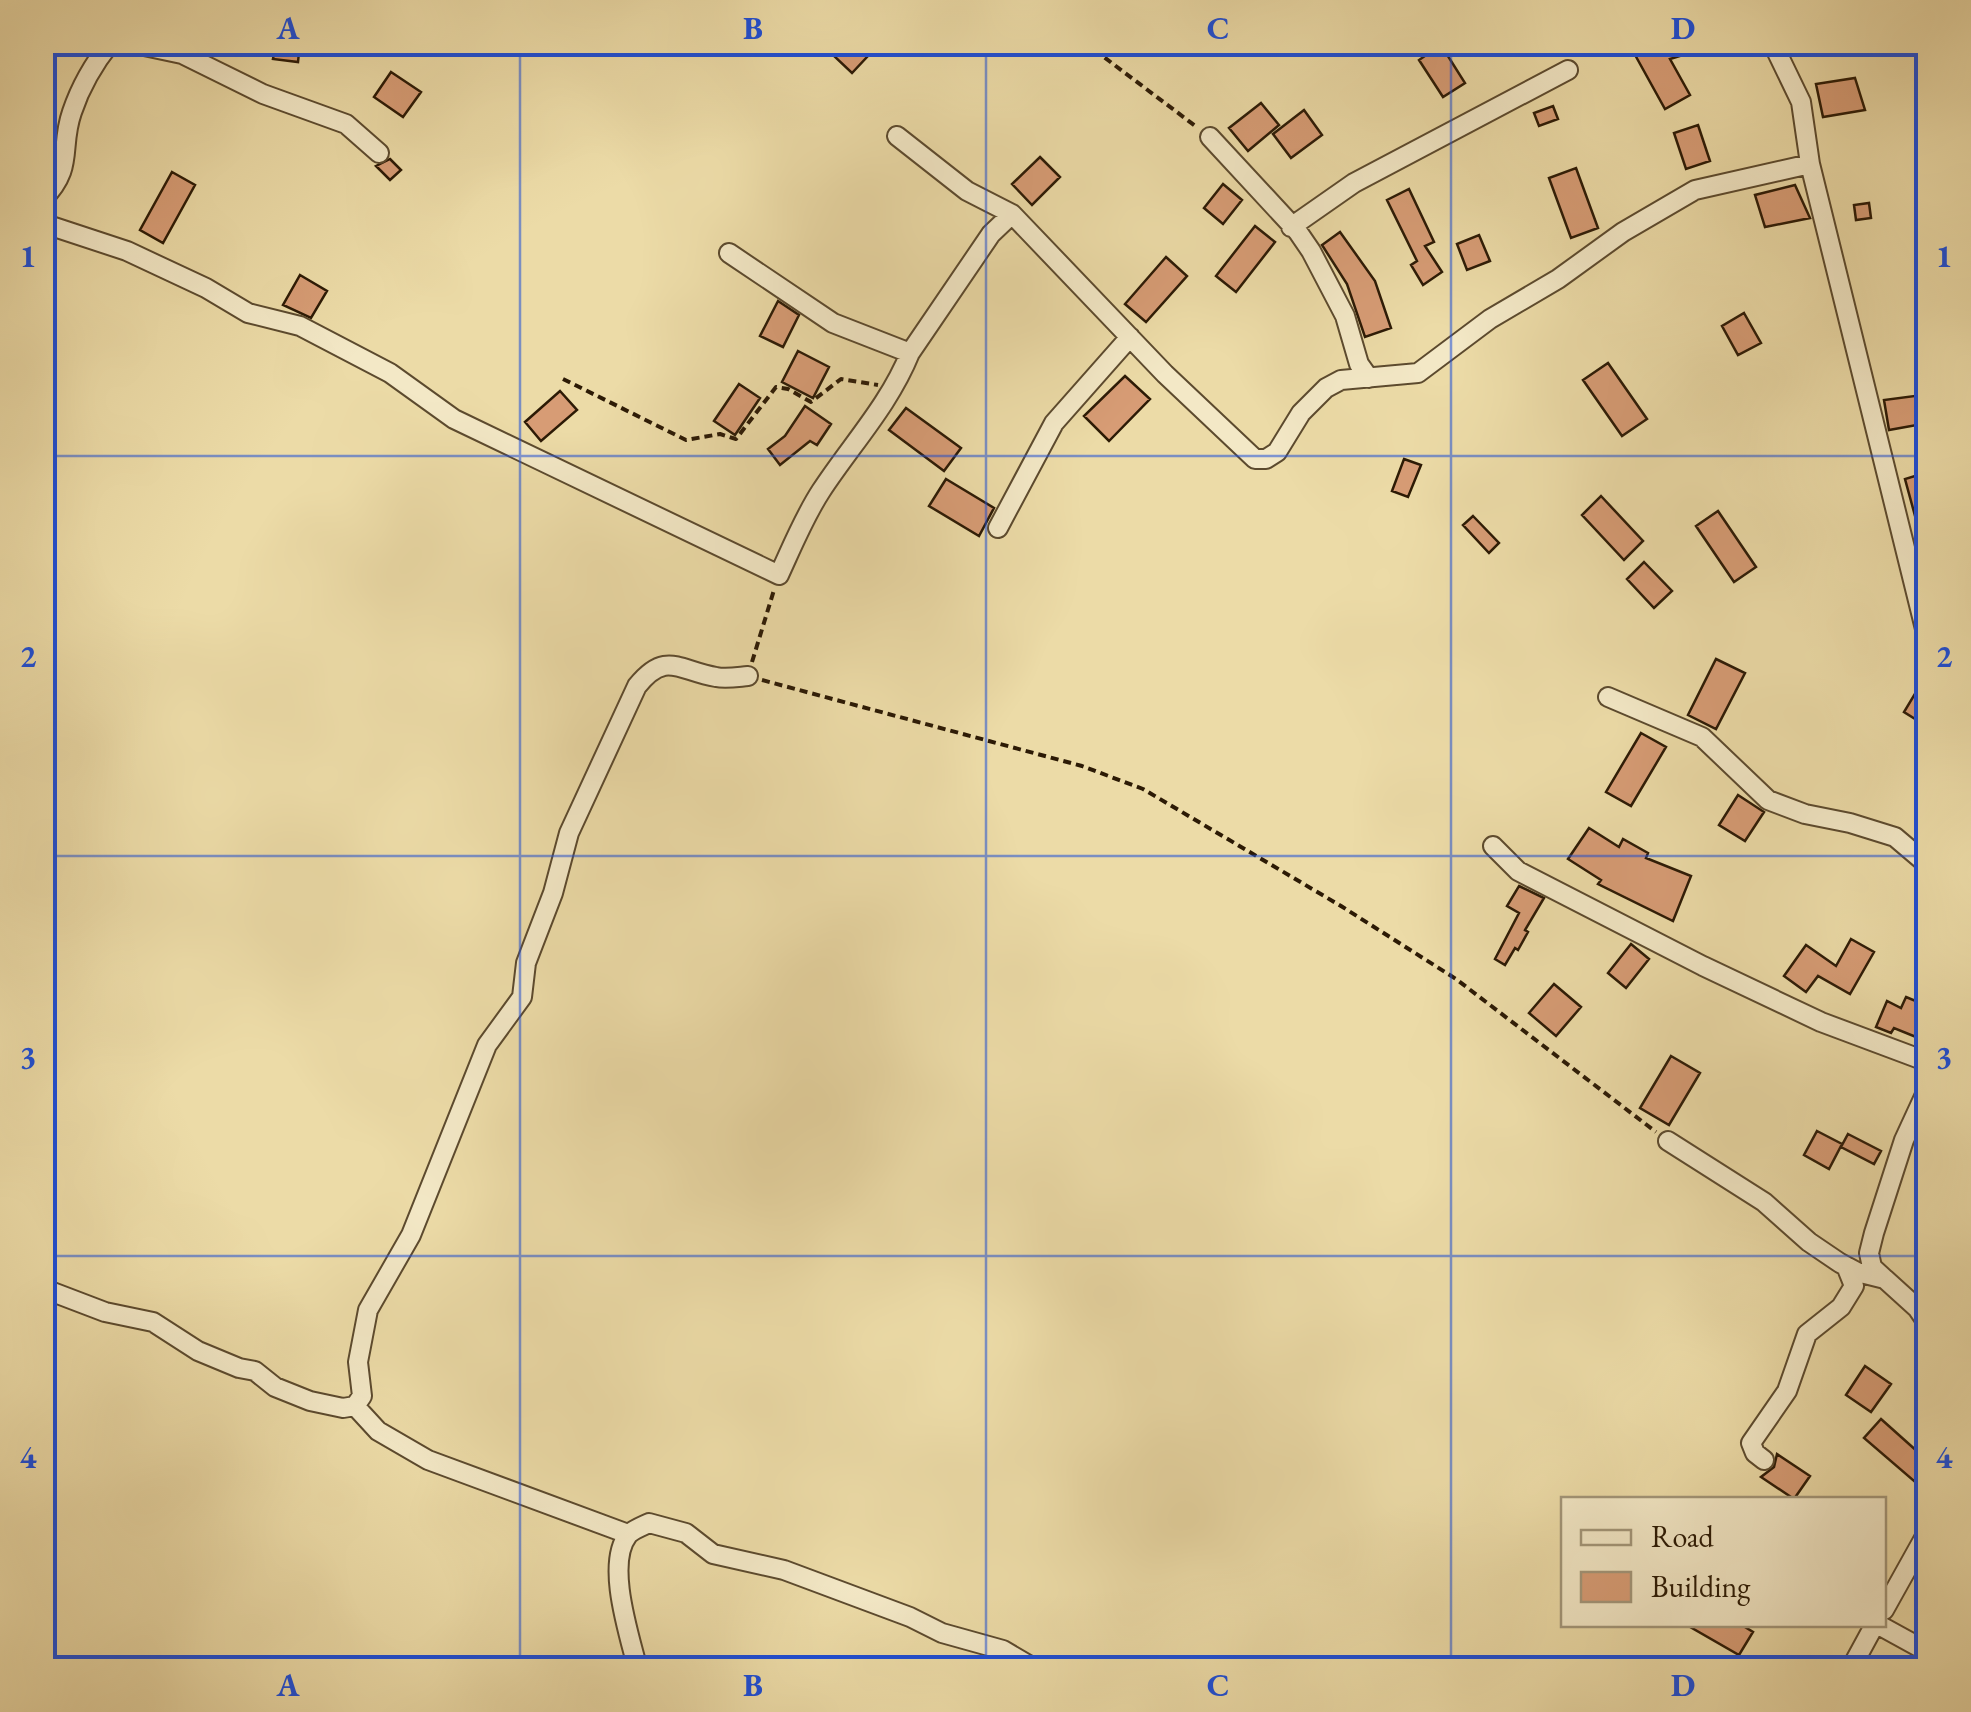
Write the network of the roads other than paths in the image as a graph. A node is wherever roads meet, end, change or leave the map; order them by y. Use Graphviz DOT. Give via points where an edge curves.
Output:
graph roads {
  1 [pos="1772,42"];
  2 [pos="110,44"];
  3 [pos="1568,70"];
  4 [pos="897,136"];
  5 [pos="1210,137"];
  6 [pos="379,154"];
  7 [pos="1810,164"];
  8 [pos="42,200"];
  9 [pos="1012,214"];
  10 [pos="42,223"];
  11 [pos="1291,227"];
  12 [pos="728,253"];
  13 [pos="1130,336"];
  14 [pos="910,353"];
  15 [pos="1369,378"];
  16 [pos="998,528"];
  17 [pos="1928,642"];
  18 [pos="748,676"];
  19 [pos="1608,697"];
  20 [pos="1493,846"];
  21 [pos="1928,865"];
  22 [pos="1928,1062"];
  23 [pos="1928,1088"];
  24 [pos="1668,1142"];
  25 [pos="1846,1266"];
  26 [pos="1885,1279"];
  27 [pos="42,1288"];
  28 [pos="1928,1324"];
  29 [pos="355,1406"];
  30 [pos="1764,1460"];
  31 [pos="1928,1531"];
  32 [pos="628,1534"];
  33 [pos="1886,1606"];
  34 [pos="1874,1627"];
  35 [pos="1882,1627"];
  36 [pos="1928,1652"];
  37 [pos="638,1670"];
  38 [pos="1037,1670"];
  39 [pos="1850,1670"];
  1 -- 7 [label="street" via="1801,102"];
  2 -- 6 [label="street" via="196,60 262,94 346,124"];
  2 -- 8 [label="street" via="72,110 67,158"];
  3 -- 11 [label="street" via="1354,183"];
  4 -- 9 [label="street" via="967,191"];
  5 -- 11 [label="street"];
  7 -- 15 [label="street" via="1695,190 1490,319 1418,374"];
  7 -- 17 [label="street"];
  9 -- 13 [label="street"];
  9 -- 14 [label="street" via="991,234"];
  10 -- 14 [label="street" via="126,251 248,313 300,326 390,373 454,419 779,575 818,496"];
  11 -- 15 [label="street" via="1320,266"];
  12 -- 14 [label="street" via="834,323"];
  13 -- 15 [label="street" via="1254,460 1277,452 1326,388"];
  13 -- 16 [label="street" via="1054,424"];
  18 -- 29 [label="street" via="717,678 663,665 638,686 568,833 526,963 522,998 487,1045 411,1235 368,1310 358,1362 362,1396"];
  19 -- 21 [label="street" via="1702,737 1768,800 1895,837"];
  20 -- 22 [label="street" via="1518,871 1704,966 1821,1022"];
  23 -- 26 [label="street" via="1904,1140 1869,1253 1872,1268"];
  24 -- 25 [label="street" via="1764,1202"];
  25 -- 26 [label="street"];
  25 -- 30 [label="street" via="1854,1286 1850,1295 1807,1334 1787,1392 1752,1442"];
  26 -- 28 [label="street"];
  27 -- 29 [label="street" via="153,1322 198,1351 310,1401"];
  29 -- 32 [label="street" via="378,1431 428,1460"];
  31 -- 33 [label="street"];
  32 -- 37 [label="street" via="618,1562"];
  32 -- 38 [label="street" via="649,1523 686,1533 712,1554 784,1570 942,1634 1003,1650"];
  34 -- 39 [label="street"];
  35 -- 36 [label="street"];
}
